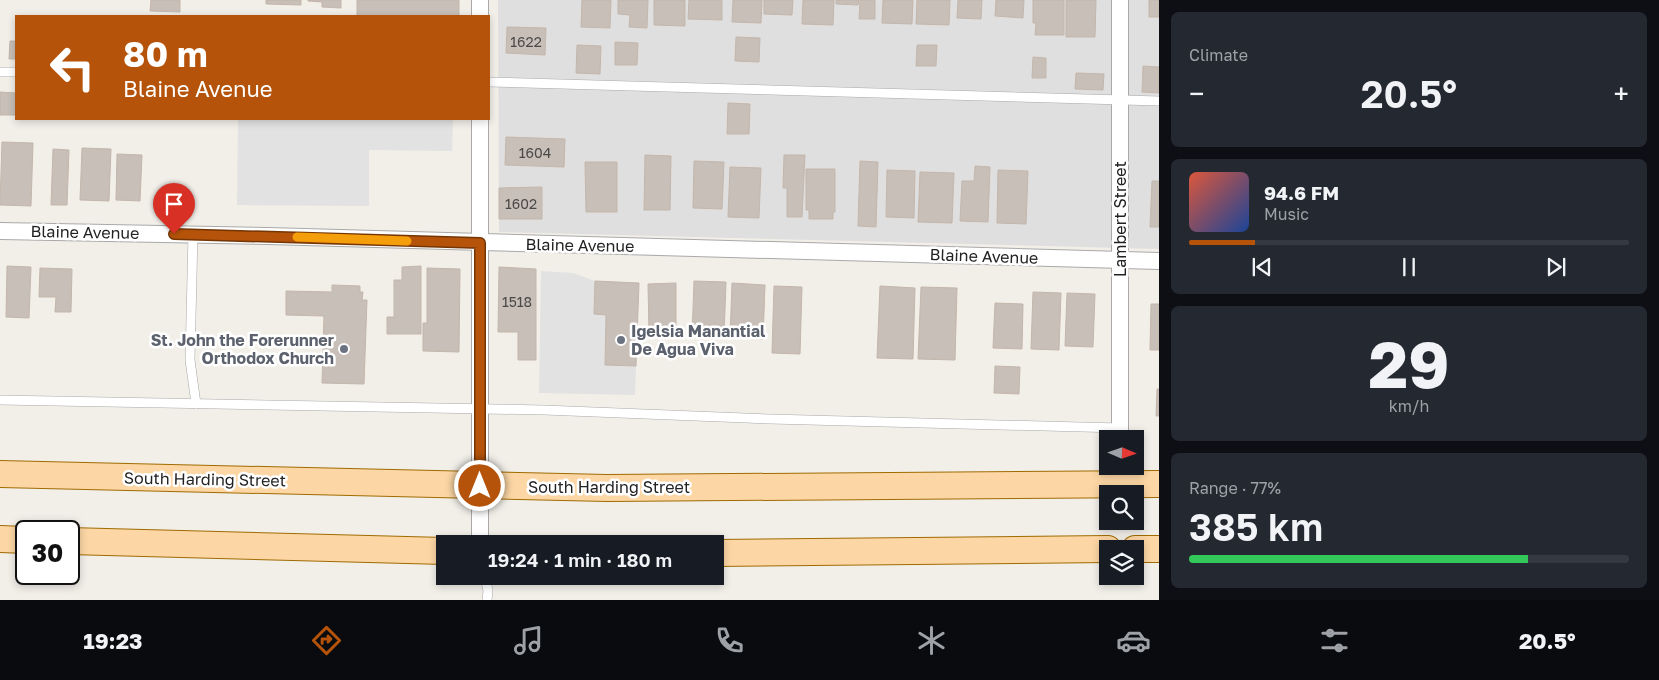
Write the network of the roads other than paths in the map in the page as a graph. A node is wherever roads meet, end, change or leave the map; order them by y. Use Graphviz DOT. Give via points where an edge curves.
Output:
graph roads {
  1 [pos="480,0"];
  2 [pos="1120,0"];
  3 [pos="480,15"];
  4 [pos="0,72"];
  5 [pos="15,72"];
  6 [pos="490,82"];
  7 [pos="1120,100"];
  8 [pos="1159,101"];
  9 [pos="480,120"];
  10 [pos="0,231"];
  11 [pos="193,234"];
  12 [pos="480,243"];
  13 [pos="1120,260"];
  14 [pos="1159,261"];
  15 [pos="0,400"];
  16 [pos="196,404"];
  17 [pos="480,410"];
  18 [pos="1120,430"];
  19 [pos="1099,433"];
  20 [pos="0,474"];
  21 [pos="1120,475"];
  22 [pos="1159,484"];
  23 [pos="480,486"];
  24 [pos="480,535"];
  25 [pos="0,539"];
  26 [pos="15,540"];
  27 [pos="80,541"];
  28 [pos="1099,549"];
  29 [pos="1144,549"];
  30 [pos="1159,550"];
  31 [pos="436,551"];
  32 [pos="724,553"];
  33 [pos="487,585"];
  34 [pos="486,600"];
  1 -- 3 [label="street"];
  2 -- 7 [label="street, Lambert Street"];
  4 -- 5 [label="lane"];
  6 -- 7 [label="lane"];
  7 -- 8 [label="lane"];
  7 -- 13 [label="street, Lambert Street"];
  9 -- 12 [label="street"];
  10 -- 11 [label="street, Blaine Avenue"];
  11 -- 12 [label="street, Blaine Avenue"];
  11 -- 16 [label="lane" via="190,360"];
  12 -- 13 [label="street, Blaine Avenue"];
  12 -- 17 [label="street"];
  13 -- 14 [label="street, Blaine Avenue"];
  13 -- 18 [label="street, Lambert Street"];
  15 -- 16 [label="lane"];
  16 -- 17 [label="lane"];
  17 -- 19 [label="lane"];
  17 -- 23 [label="street"];
  20 -- 23 [label="main road, South Harding Street"];
  21 -- 22 [label="main road, South Harding Street"];
  21 -- 23 [label="main road, South Harding Street" via="607,488"];
  23 -- 24 [label="street"];
  25 -- 26 [label="main road"];
  27 -- 31 [label="main road"];
  28 -- 32 [label="main road"];
  29 -- 30 [label="main road"];
  33 -- 34 [label="lane"];
}
